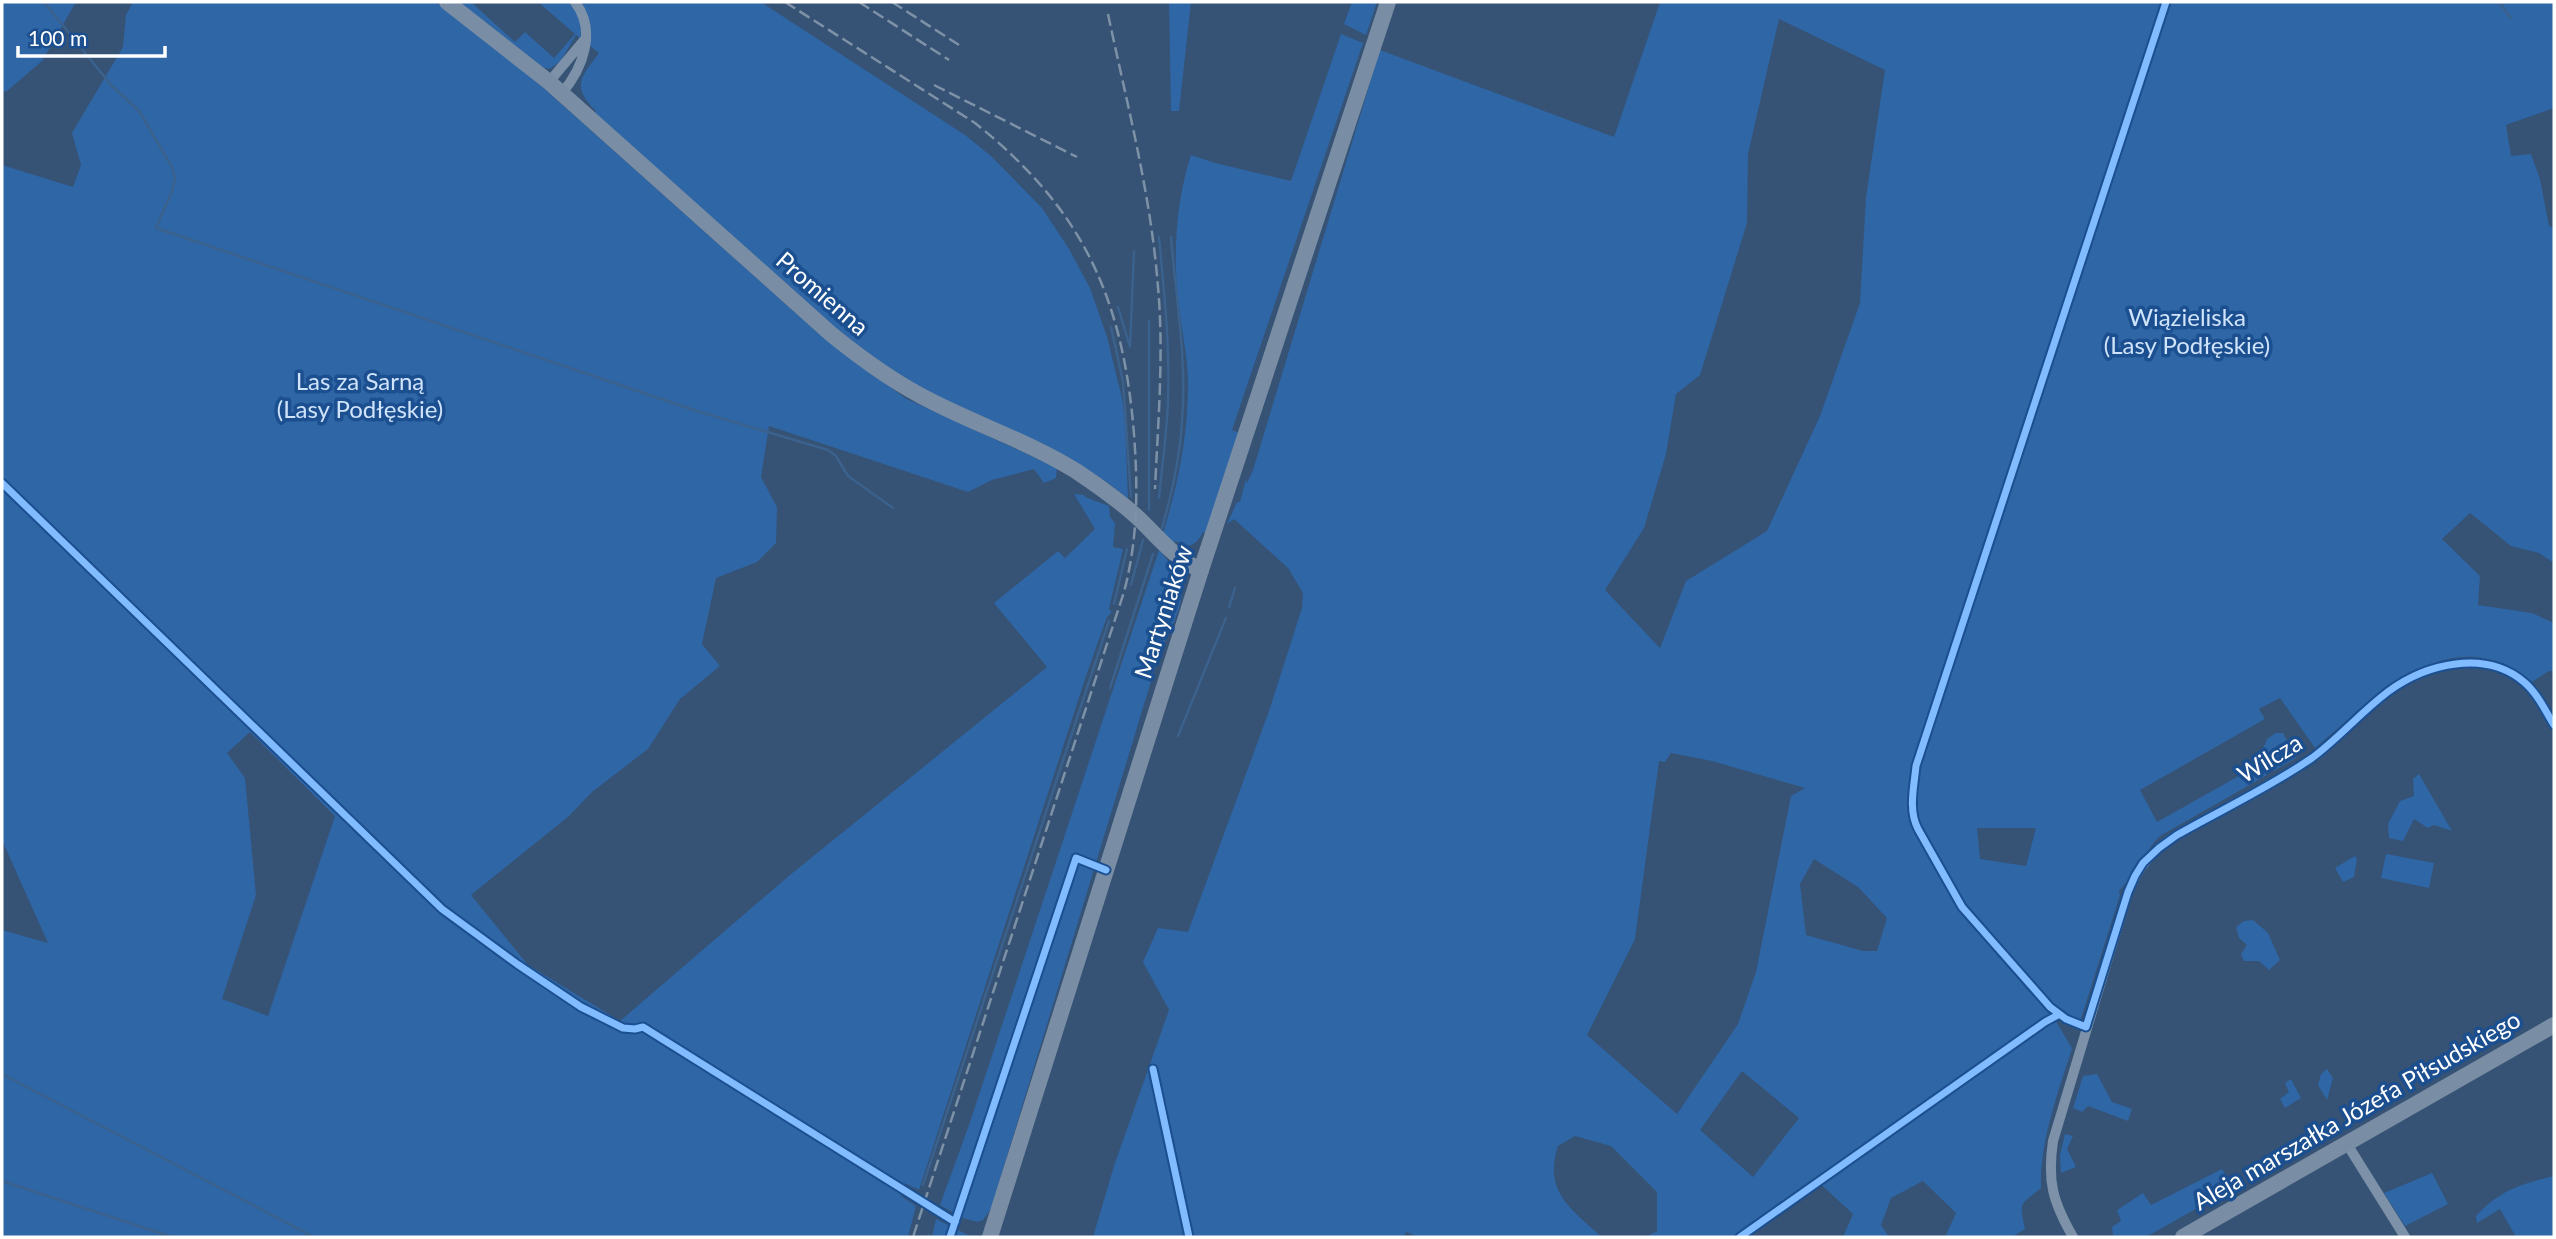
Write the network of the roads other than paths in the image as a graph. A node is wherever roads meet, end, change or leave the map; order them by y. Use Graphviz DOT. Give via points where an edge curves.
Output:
graph roads {
  1 [pos="447,2"];
  2 [pos="575,2"];
  3 [pos="1388,2"];
  4 [pos="586,38"];
  5 [pos="549,82"];
  6 [pos="562,93"];
  7 [pos="1201,570"];
  8 [pos="2554,725"];
  9 [pos="2554,1025"];
  10 [pos="2347,1144"];
  11 [pos="990,1237"];
  12 [pos="2073,1237"];
  13 [pos="2183,1237"];
  14 [pos="2405,1237"];
  1 -- 5 [label="street, Promienna"];
  2 -- 4 [label="street" via="586,23"];
  3 -- 7 [label="street, Martyniaków"];
  4 -- 5 [label="street"];
  4 -- 6 [label="street" via="584,56"];
  5 -- 6 [label="street, Promienna"];
  6 -- 7 [label="street, Promienna" via="863,360 932,402 1077,472 1117,500 1184,563"];
  7 -- 11 [label="street, Martyniaków"];
  8 -- 12 [label="street, Wilcza" via="2529,687 2510,672 2471,663 2437,667 2390,691 2314,756 2177,835 2143,863 2128,892 2053,1141 2052,1190"];
  9 -- 10 [label="street, Aleja marszałka Józefa Piłsudskiego"];
  10 -- 13 [label="street, Aleja marszałka Józefa Piłsudskiego"];
  10 -- 14 [label="street"];
}
